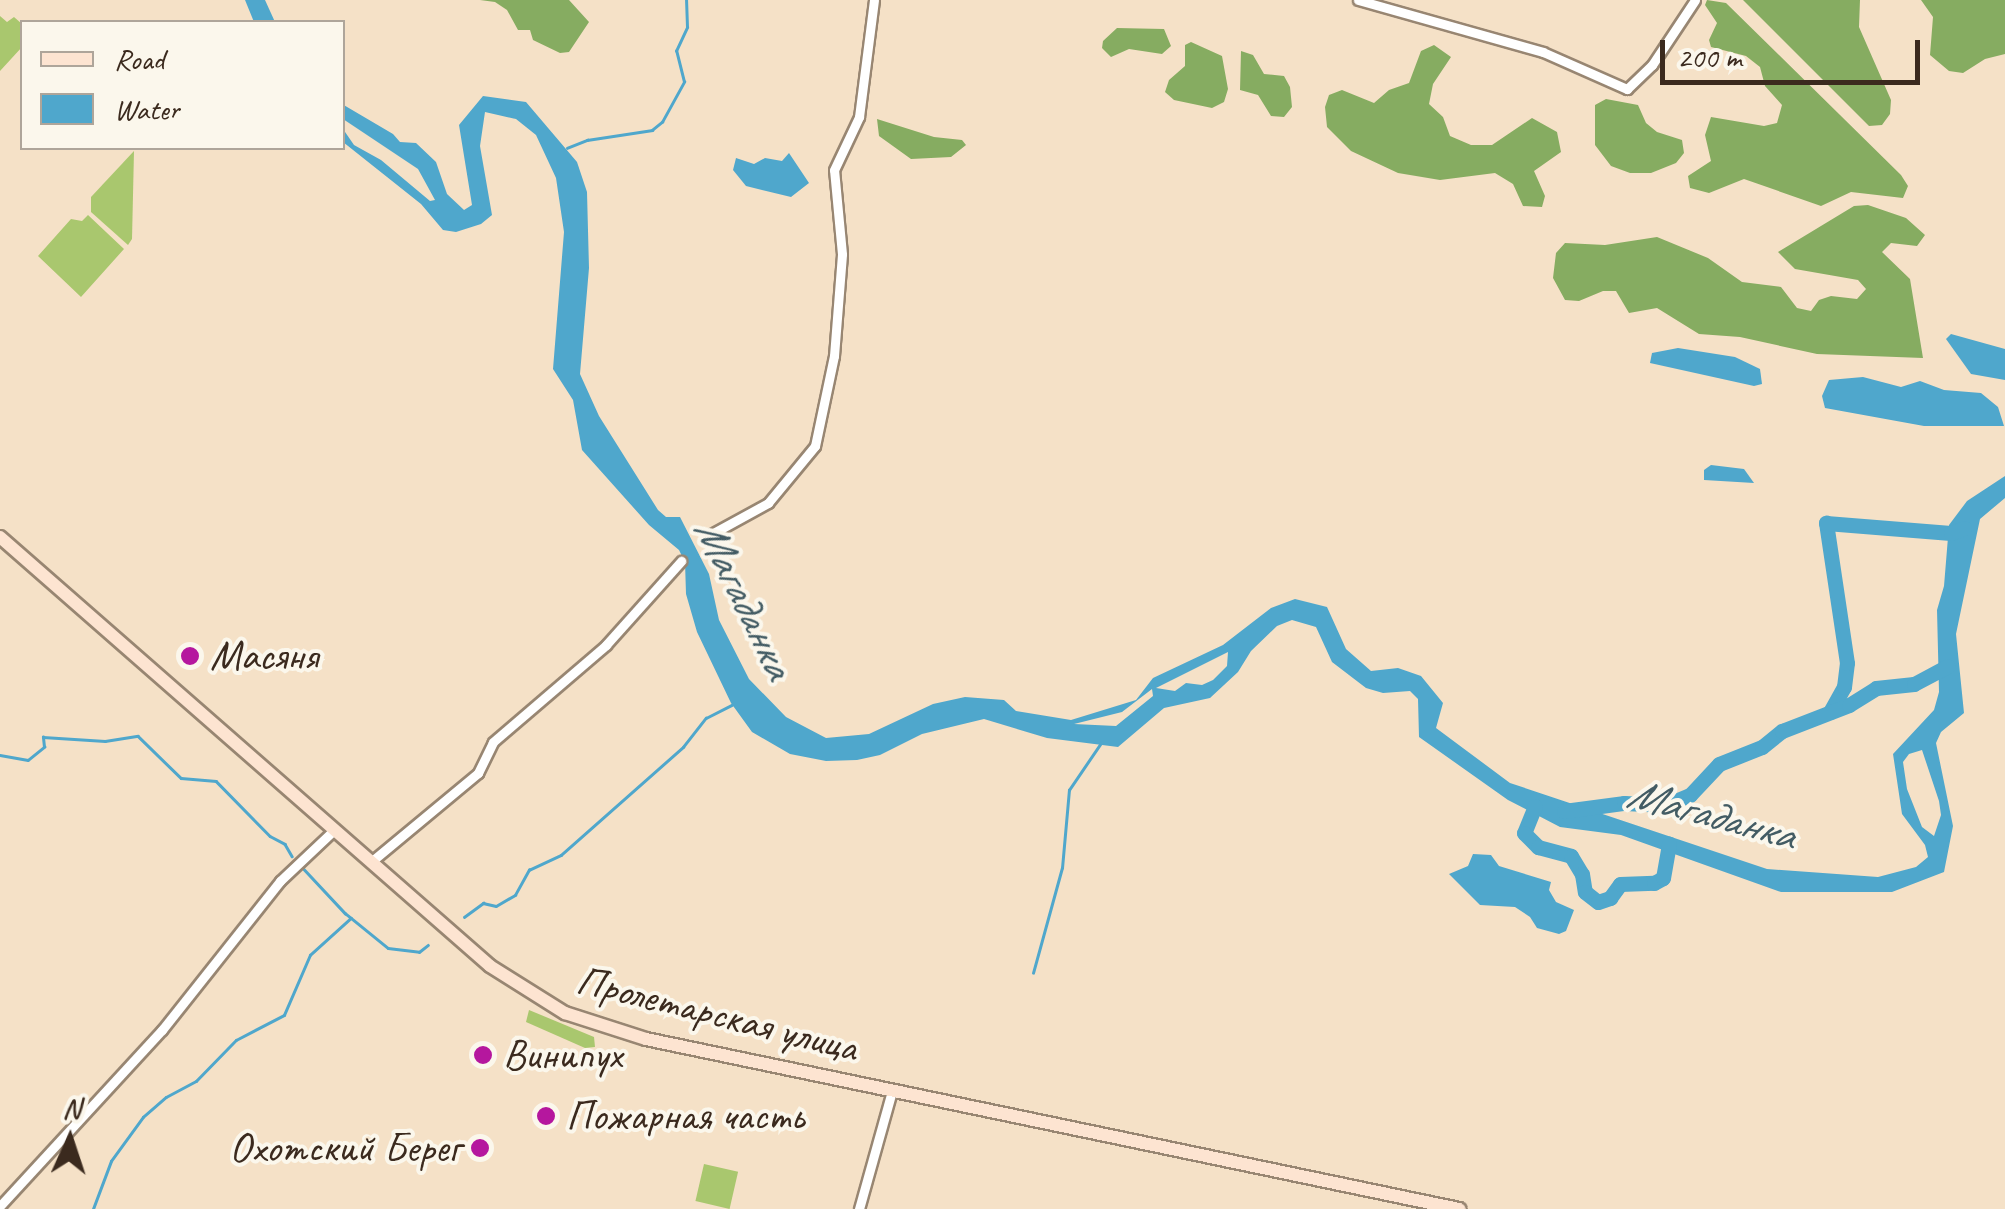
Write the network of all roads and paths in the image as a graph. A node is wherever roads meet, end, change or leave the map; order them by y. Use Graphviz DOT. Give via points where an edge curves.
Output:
graph roads {
  1 [pos="874,0"];
  2 [pos="1358,0"];
  3 [pos="1695,0"];
  4 [pos="0,537"];
  5 [pos="706,537"];
  6 [pos="681,561"];
  7 [pos="334,830"];
  8 [pos="372,862"];
  9 [pos="892,1091"];
  10 [pos="0,1206"];
  11 [pos="858,1209"];
  12 [pos="1459,1209"];
  1 -- 5 [label="street" via="859,116 834,170 842,254 834,356 814,446 768,502"];
  2 -- 3 [label="street" via="1543,52 1627,88 1664,49"];
  4 -- 7 [label="main road, Пролетарская улица"];
  6 -- 8 [label="street" via="606,645 493,742 478,773"];
  7 -- 8 [label="main road, Пролетарская улица"];
  7 -- 10 [label="street" via="280,881 185,1004"];
  8 -- 9 [label="main road, Пролетарская улица" via="509,982 565,1013 646,1038"];
  9 -- 11 [label="street"];
  9 -- 12 [label="main road, Пролетарская улица"];
}
